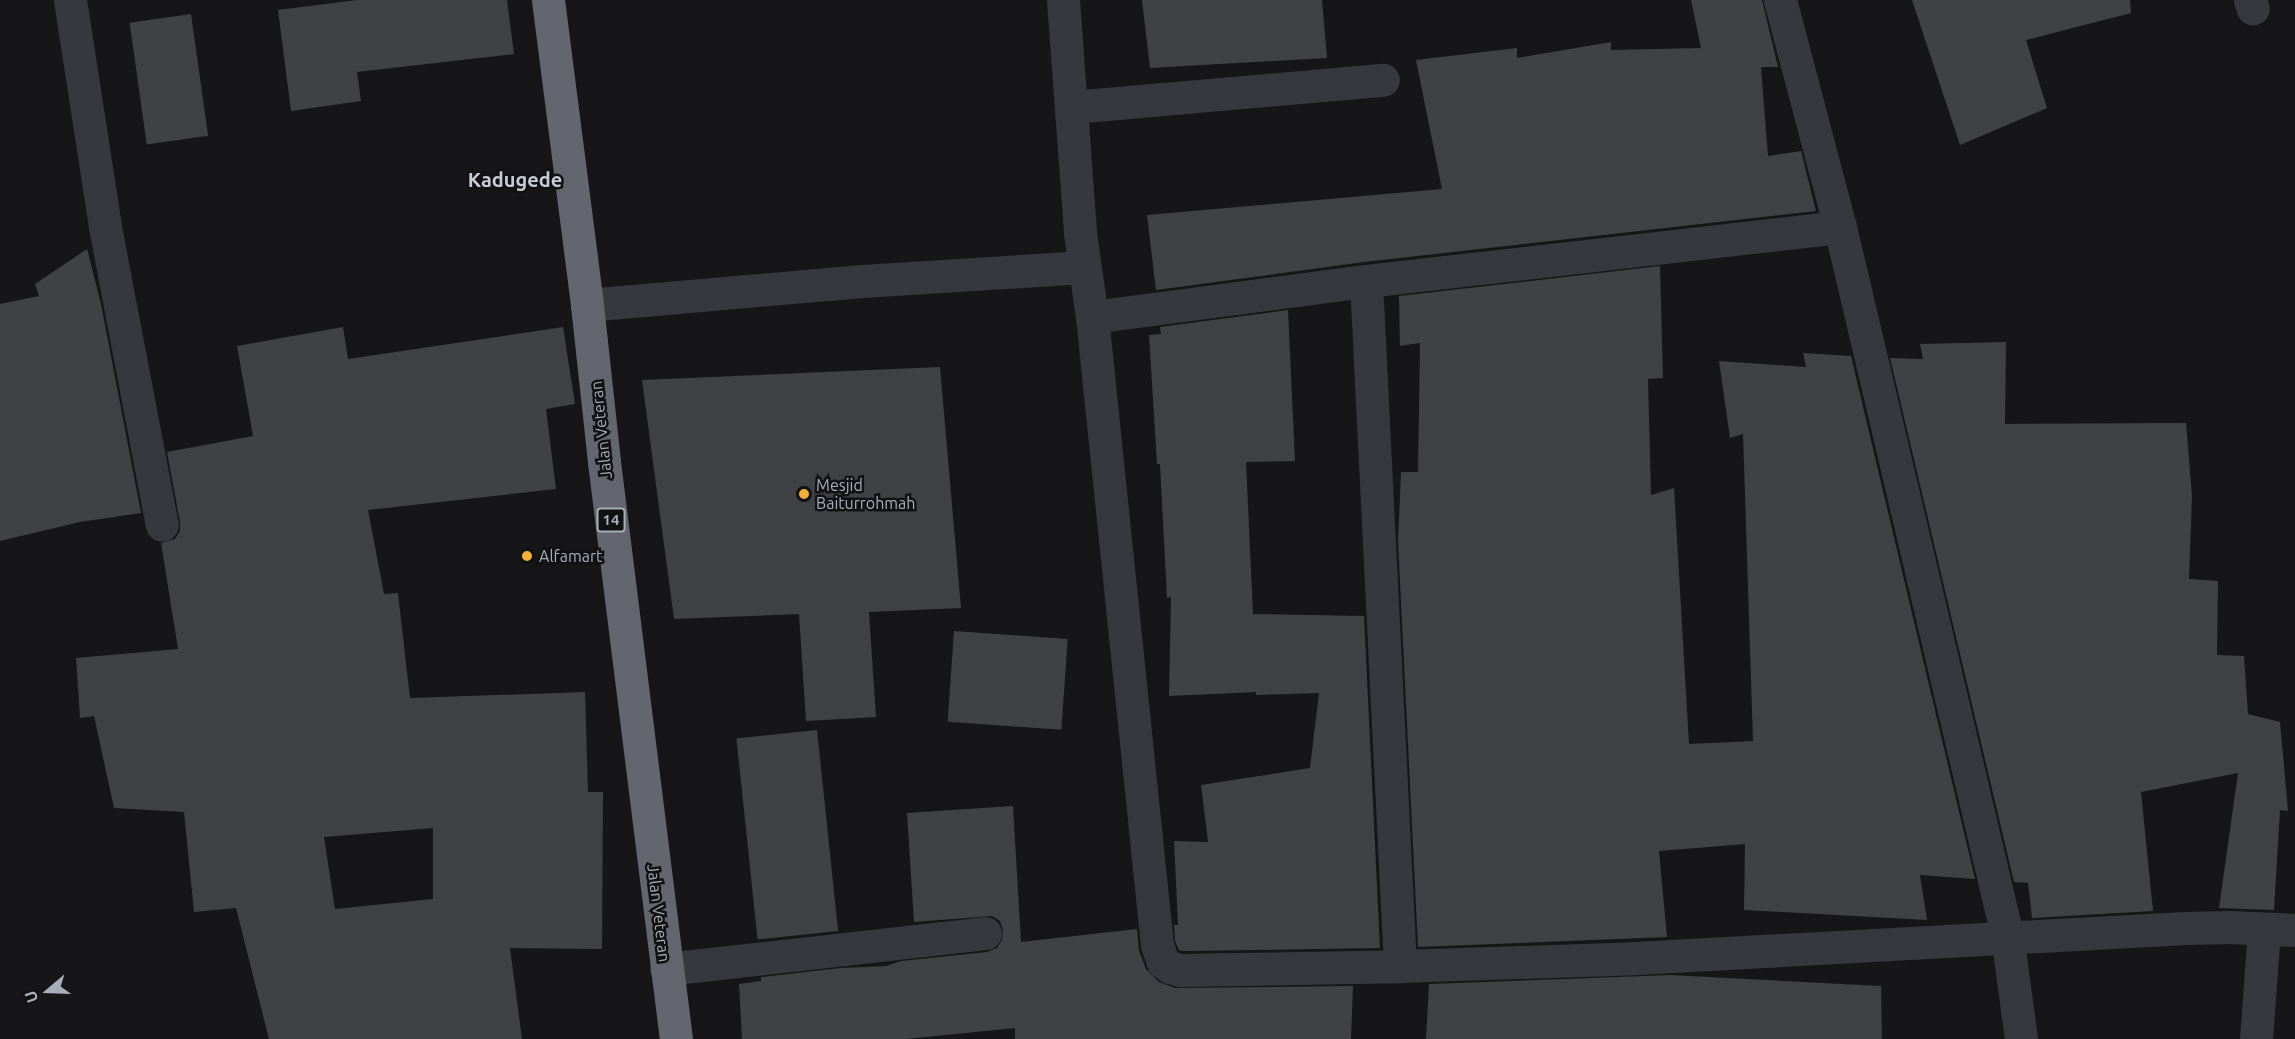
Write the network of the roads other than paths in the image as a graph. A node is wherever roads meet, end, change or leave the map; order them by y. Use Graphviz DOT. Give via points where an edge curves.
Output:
graph roads {
  1 [pos="70,0"];
  2 [pos="548,0"];
  3 [pos="1063,0"];
  4 [pos="1780,0"];
  5 [pos="1383,80"];
  6 [pos="1072,107"];
  7 [pos="1840,227"];
  8 [pos="1084,267"];
  9 [pos="1366,281"];
  10 [pos="587,305"];
  11 [pos="1092,316"];
  12 [pos="162,525"];
  13 [pos="2280,930"];
  14 [pos="985,933"];
  15 [pos="2007,935"];
  16 [pos="1400,966"];
  17 [pos="666,969"];
  18 [pos="676,1039"];
  19 [pos="2021,1039"];
  20 [pos="2256,1039"];
  1 -- 12 [label="street" via="105,227"];
  2 -- 10 [label="highway, Jalan Veteran / 14"];
  3 -- 6 [label="street"];
  4 -- 7 [label="street"];
  5 -- 6 [label="street"];
  6 -- 8 [label="street"];
  7 -- 9 [label="street"];
  7 -- 15 [label="street"];
  8 -- 10 [label="street"];
  8 -- 11 [label="street"];
  9 -- 11 [label="street"];
  9 -- 16 [label="street"];
  10 -- 17 [label="highway, Jalan Veteran / 14"];
  11 -- 16 [label="street" via="1157,945 1163,962 1180,970"];
  13 -- 15 [label="street" via="2230,927"];
  13 -- 20 [label="street"];
  14 -- 17 [label="street"];
  15 -- 16 [label="street" via="1635,958"];
  15 -- 19 [label="street"];
  17 -- 18 [label="highway, Jalan Veteran / 14"];
}
